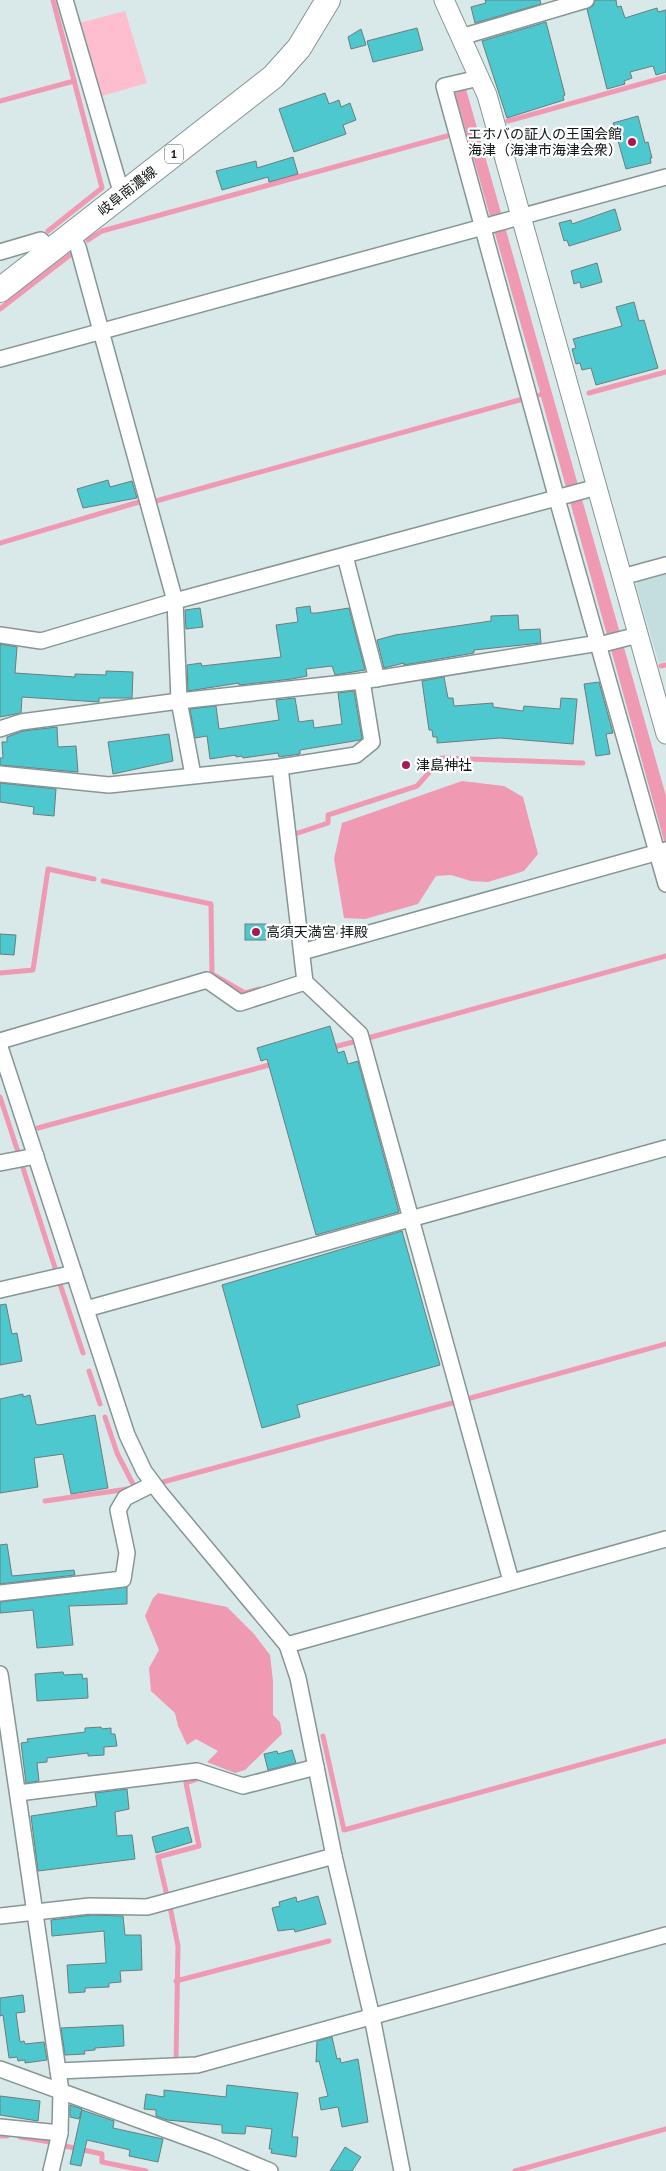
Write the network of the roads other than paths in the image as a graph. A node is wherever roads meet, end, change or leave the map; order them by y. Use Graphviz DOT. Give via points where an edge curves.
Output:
graph roads {
  1 [pos="65,0"];
  2 [pos="328,0"];
  3 [pos="444,0"];
  4 [pos="586,0"];
  5 [pos="461,37"];
  6 [pos="479,78"];
  7 [pos="666,177"];
  8 [pos="122,195"];
  9 [pos="514,217"];
  10 [pos="485,225"];
  11 [pos="71,235"];
  12 [pos="51,250"];
  13 [pos="0,252"];
  14 [pos="0,290"];
  15 [pos="102,330"];
  16 [pos="0,359"];
  17 [pos="594,489"];
  18 [pos="561,497"];
  19 [pos="345,556"];
  20 [pos="666,565"];
  21 [pos="622,577"];
  22 [pos="175,601"];
  23 [pos="0,635"];
  24 [pos="632,637"];
  25 [pos="601,644"];
  26 [pos="377,679"];
  27 [pos="362,681"];
  28 [pos="179,701"];
  29 [pos="0,729"];
  30 [pos="666,734"];
  31 [pos="280,767"];
  32 [pos="0,774"];
  33 [pos="193,775"];
  34 [pos="662,851"];
  35 [pos="666,884"];
  36 [pos="302,952"];
  37 [pos="305,982"];
  38 [pos="0,1041"];
  39 [pos="0,1047"];
  40 [pos="666,1148"];
  41 [pos="36,1156"];
  42 [pos="0,1163"];
  43 [pos="410,1219"];
  44 [pos="74,1274"];
  45 [pos="0,1290"];
  46 [pos="86,1309"];
  47 [pos="153,1484"];
  48 [pos="666,1538"];
  49 [pos="511,1581"];
  50 [pos="0,1593"];
  51 [pos="287,1645"];
  52 [pos="0,1674"];
  53 [pos="3,1712"];
  54 [pos="316,1767"];
  55 [pos="18,1792"];
  56 [pos="334,1856"];
  57 [pos="36,1911"];
  58 [pos="0,1916"];
  59 [pos="666,1935"];
  60 [pos="372,2017"];
  61 [pos="0,2069"];
  62 [pos="58,2071"];
  63 [pos="61,2091"];
  64 [pos="0,2128"];
  65 [pos="60,2132"];
  66 [pos="50,2171"];
  67 [pos="270,2171"];
  68 [pos="402,2171"];
  1 -- 8 [label="street"];
  2 -- 8 [label="main road, 岐阜南濃線 / 1" via="299,48 273,77"];
  3 -- 5 [label="street"];
  4 -- 5 [label="street"];
  5 -- 6 [label="street"];
  6 -- 9 [label="street" via="487,95"];
  6 -- 10 [label="street" via="444,86"];
  7 -- 9 [label="street"];
  8 -- 11 [label="main road, 岐阜南濃線 / 1"];
  9 -- 10 [label="street"];
  9 -- 17 [label="street"];
  10 -- 15 [label="street"];
  10 -- 18 [label="street"];
  11 -- 12 [label="main road, 岐阜南濃線 / 1"];
  11 -- 15 [label="street" via="78,247"];
  12 -- 13 [label="street" via="41,240"];
  12 -- 14 [label="main road, 岐阜南濃線 / 1"];
  15 -- 16 [label="street"];
  15 -- 22 [label="street"];
  17 -- 18 [label="street"];
  17 -- 21 [label="street"];
  18 -- 19 [label="street"];
  18 -- 25 [label="street"];
  19 -- 22 [label="street"];
  19 -- 26 [label="street"];
  20 -- 21 [label="street"];
  21 -- 24 [label="street"];
  22 -- 23 [label="street" via="41,641"];
  22 -- 28 [label="street"];
  24 -- 25 [label="street"];
  24 -- 30 [label="street"];
  25 -- 26 [label="street"];
  25 -- 34 [label="street"];
  26 -- 27 [label="street"];
  27 -- 28 [label="street"];
  27 -- 31 [label="street" via="372,742 356,755"];
  28 -- 29 [label="street" via="21,722"];
  28 -- 33 [label="street"];
  31 -- 33 [label="street"];
  31 -- 36 [label="street"];
  32 -- 33 [label="street" via="109,786"];
  34 -- 35 [label="street"];
  34 -- 36 [label="street"];
  36 -- 37 [label="street"];
  37 -- 38 [label="street" via="240,1003 207,980"];
  37 -- 43 [label="street" via="360,1034"];
  39 -- 41 [label="street"];
  40 -- 43 [label="street"];
  41 -- 42 [label="street"];
  41 -- 44 [label="street"];
  43 -- 46 [label="street"];
  43 -- 49 [label="street"];
  44 -- 45 [label="street"];
  44 -- 46 [label="street"];
  46 -- 47 [label="street" via="127,1435"];
  47 -- 50 [label="street" via="125,1498 118,1510 127,1553 123,1579"];
  47 -- 51 [label="street"];
  48 -- 49 [label="street"];
  49 -- 51 [label="street"];
  51 -- 54 [label="street" via="298,1678"];
  52 -- 53 [label="street"];
  53 -- 55 [label="street"];
  54 -- 55 [label="street" via="243,1786 197,1771"];
  54 -- 56 [label="street"];
  55 -- 57 [label="street"];
  56 -- 57 [label="street" via="146,1907 89,1906"];
  56 -- 60 [label="street"];
  57 -- 58 [label="street"];
  57 -- 62 [label="street"];
  59 -- 60 [label="street"];
  60 -- 62 [label="street" via="197,2065"];
  60 -- 68 [label="street"];
  61 -- 63 [label="street"];
  62 -- 63 [label="street"];
  63 -- 65 [label="street"];
  63 -- 67 [label="street"];
  64 -- 65 [label="street"];
  65 -- 66 [label="street"];
}
